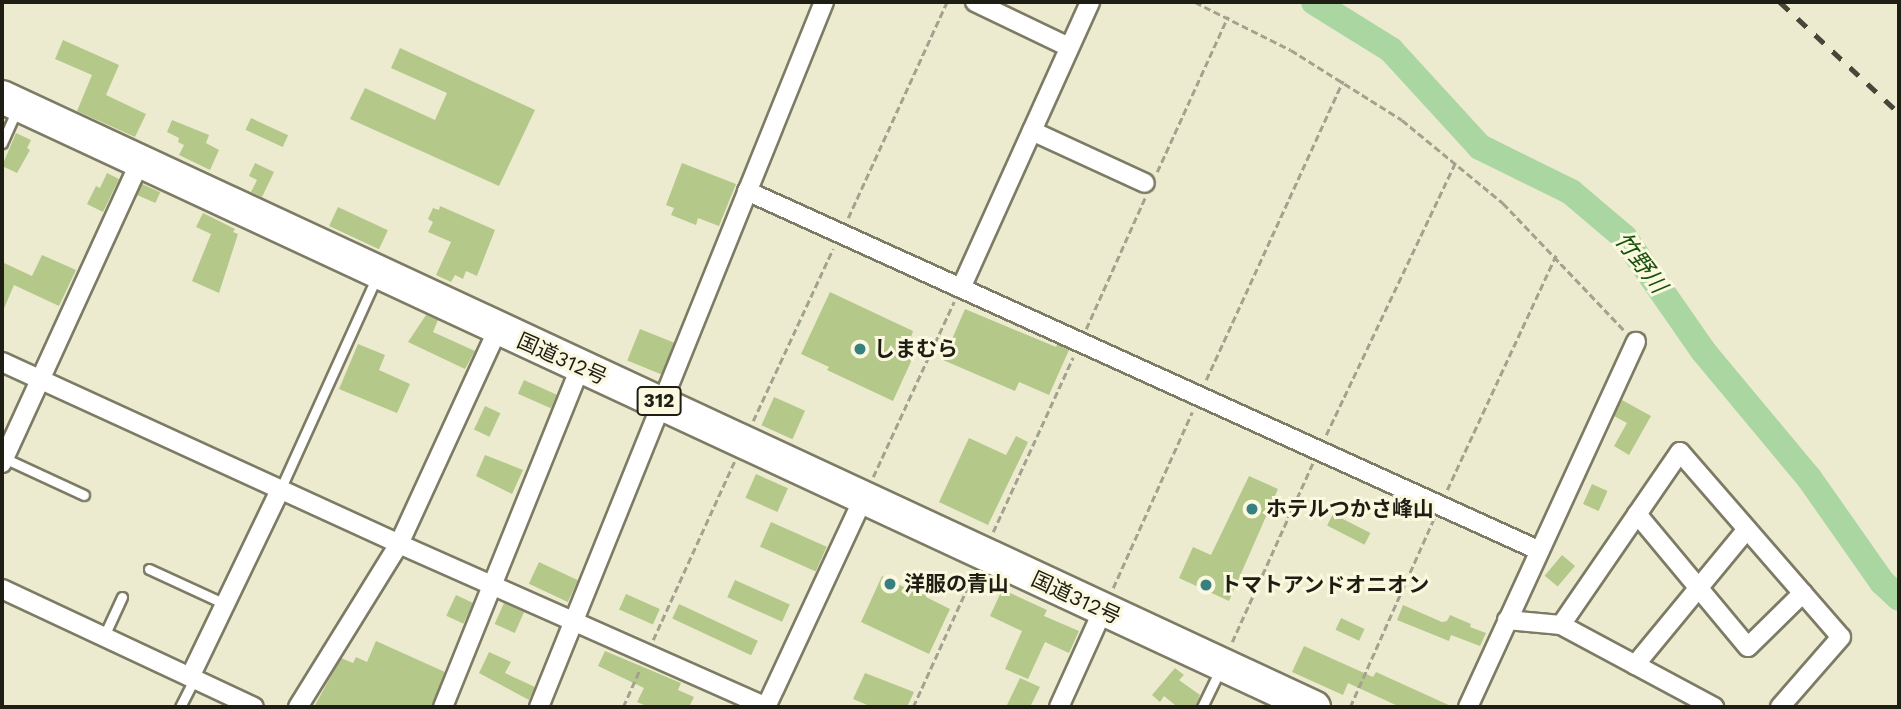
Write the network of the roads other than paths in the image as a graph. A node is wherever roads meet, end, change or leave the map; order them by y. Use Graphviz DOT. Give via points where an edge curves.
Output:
graph roads {
  1 [pos="824,2"];
  2 [pos="975,2"];
  3 [pos="1090,2"];
  4 [pos="1069,47"];
  5 [pos="11,101"];
  6 [pos="1032,131"];
  7 [pos="2,144"];
  8 [pos="140,161"];
  9 [pos="1149,185"];
  10 [pos="747,191"];
  11 [pos="379,272"];
  12 [pos="961,288"];
  13 [pos="498,329"];
  14 [pos="1636,342"];
  15 [pos="2,362"];
  16 [pos="580,368"];
  17 [pos="39,380"];
  18 [pos="662,402"];
  19 [pos="3,460"];
  20 [pos="280,490"];
  21 [pos="84,495"];
  22 [pos="863,499"];
  23 [pos="1637,513"];
  24 [pos="1747,529"];
  25 [pos="399,544"];
  26 [pos="1538,550"];
  27 [pos="149,569"];
  28 [pos="493,585"];
  29 [pos="1699,587"];
  30 [pos="2,589"];
  31 [pos="1803,593"];
  32 [pos="122,597"];
  33 [pos="225,604"];
  34 [pos="1103,610"];
  35 [pos="1507,620"];
  36 [pos="573,623"];
  37 [pos="1561,625"];
  38 [pos="104,636"];
  39 [pos="1222,665"];
  40 [pos="1635,665"];
  41 [pos="192,678"];
  42 [pos="180,707"];
  43 [pos="254,707"];
  44 [pos="298,707"];
  45 [pos="443,707"];
  46 [pos="539,707"];
  47 [pos="766,707"];
  48 [pos="1059,707"];
  49 [pos="1202,707"];
  50 [pos="1314,707"];
  51 [pos="1468,707"];
  52 [pos="1714,707"];
  53 [pos="1780,707"];
  1 -- 10 [label="street"];
  2 -- 4 [label="street"];
  3 -- 4 [label="street"];
  4 -- 6 [label="street"];
  5 -- 7 [label="lane"];
  5 -- 8 [label="highway, 国道312号 / 312"];
  6 -- 9 [label="street"];
  6 -- 12 [label="street"];
  8 -- 11 [label="highway, 国道312号 / 312"];
  8 -- 17 [label="street"];
  10 -- 12 [label="street"];
  10 -- 18 [label="street"];
  11 -- 13 [label="highway, 国道312号 / 312"];
  11 -- 20 [label="lane"];
  12 -- 26 [label="street"];
  13 -- 16 [label="highway, 国道312号 / 312"];
  13 -- 25 [label="street"];
  14 -- 26 [label="street"];
  15 -- 17 [label="street"];
  16 -- 18 [label="highway, 国道312号 / 312"];
  16 -- 28 [label="street"];
  17 -- 19 [label="street"];
  17 -- 20 [label="street"];
  18 -- 22 [label="highway, 国道312号 / 312"];
  18 -- 36 [label="street"];
  19 -- 21 [label="lane"];
  20 -- 25 [label="street"];
  20 -- 33 [label="street"];
  22 -- 34 [label="highway, 国道312号 / 312"];
  22 -- 47 [label="street"];
  23 -- 24 [label="street" via="1680,452"];
  23 -- 29 [label="street"];
  23 -- 37 [label="street"];
  24 -- 29 [label="street"];
  24 -- 31 [label="street"];
  25 -- 28 [label="street"];
  25 -- 44 [label="street"];
  26 -- 35 [label="street"];
  27 -- 33 [label="lane"];
  28 -- 36 [label="street"];
  28 -- 45 [label="street"];
  29 -- 31 [label="street" via="1748,647"];
  29 -- 40 [label="street"];
  30 -- 38 [label="street"];
  31 -- 53 [label="street" via="1841,637"];
  32 -- 38 [label="lane"];
  33 -- 41 [label="street"];
  34 -- 39 [label="highway, 国道312号 / 312"];
  34 -- 48 [label="street"];
  35 -- 37 [label="street"];
  35 -- 51 [label="street"];
  36 -- 46 [label="street"];
  36 -- 47 [label="street"];
  37 -- 40 [label="street"];
  38 -- 41 [label="street"];
  39 -- 49 [label="lane"];
  39 -- 50 [label="highway, 国道312号 / 312"];
  40 -- 52 [label="street"];
  41 -- 42 [label="lane"];
  41 -- 43 [label="street"];
}
